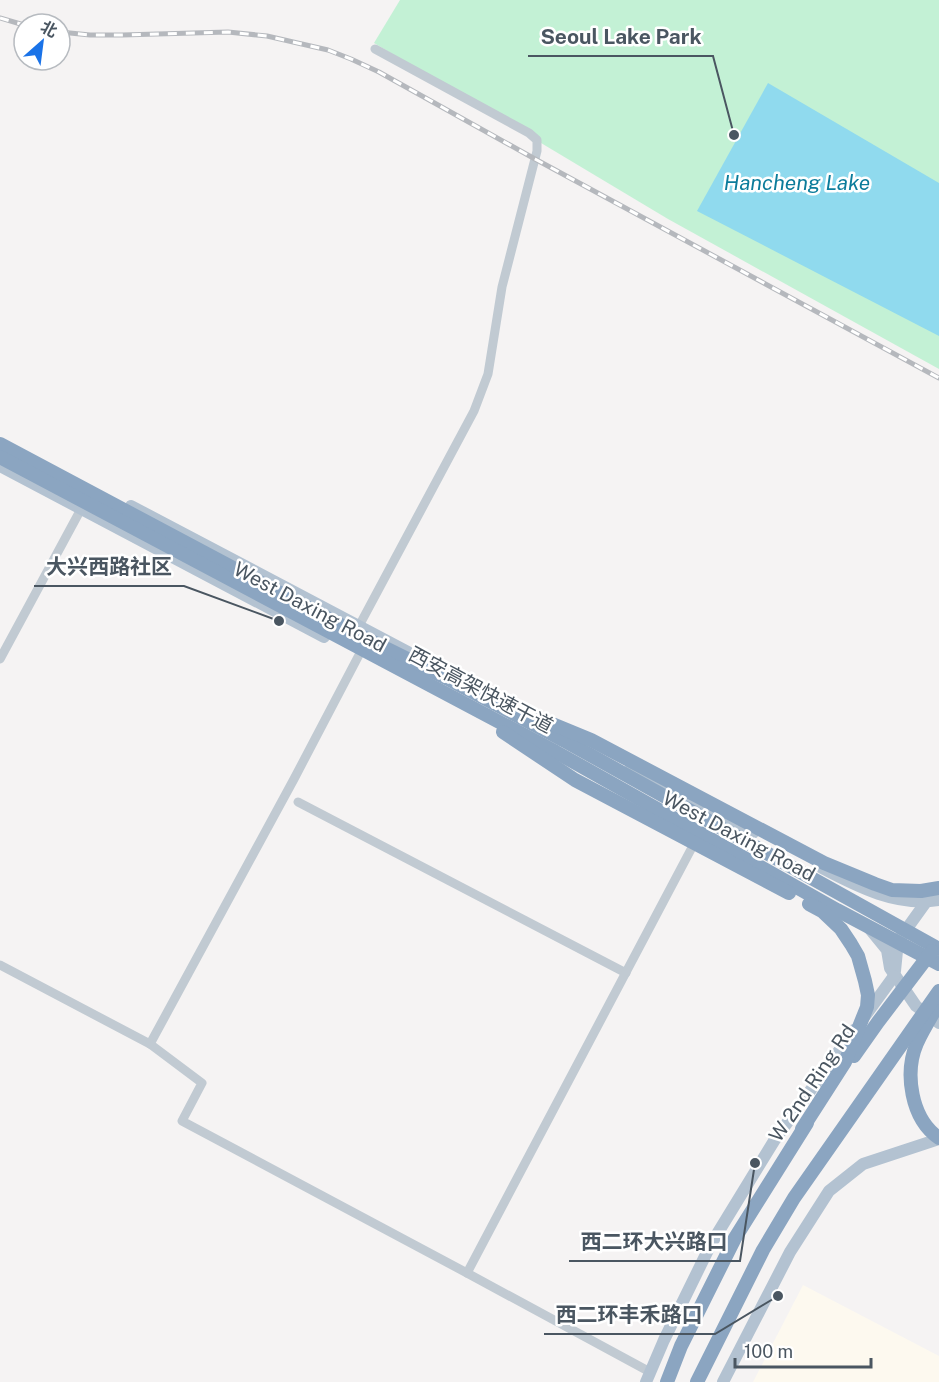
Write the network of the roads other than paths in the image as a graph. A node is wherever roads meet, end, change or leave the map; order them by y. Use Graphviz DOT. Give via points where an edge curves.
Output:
graph roads {
  1 [pos="375,49"];
  2 [pos="0,437"];
  3 [pos="0,444"];
  4 [pos="0,457"];
  5 [pos="0,466"];
  6 [pos="81,508"];
  7 [pos="359,626"];
  8 [pos="359,655"];
  9 [pos="0,659"];
  10 [pos="447,686"];
  11 [pos="298,802"];
  12 [pos="698,836"];
  13 [pos="939,890"];
  14 [pos="939,900"];
  15 [pos="926,902"];
  16 [pos="939,942"];
  17 [pos="939,949"];
  18 [pos="939,964"];
  19 [pos="0,965"];
  20 [pos="626,973"];
  21 [pos="894,976"];
  22 [pos="939,991"];
  23 [pos="939,1003"];
  24 [pos="939,1023"];
  25 [pos="150,1044"];
  26 [pos="802,1129"];
  27 [pos="939,1138"];
  28 [pos="467,1273"];
  29 [pos="648,1377"];
  30 [pos="667,1382"];
  31 [pos="697,1382"];
  32 [pos="723,1382"];
  1 -- 7 [label="street" via="529,133 537,140 537,151 502,287 488,374 474,411"];
  2 -- 7 [label="main road, West Daxing Road"];
  3 -- 10 [label="highway, 西安高架快速干道" via="361,636"];
  4 -- 10 [label="highway, 西安高架快速干道"];
  5 -- 6 [label="main road, West Daxing Road"];
  6 -- 8 [label="main road, West Daxing Road"];
  6 -- 9 [label="street"];
  7 -- 15 [label="main road, West Daxing Road" via="856,886"];
  8 -- 12 [label="main road, West Daxing Road"];
  8 -- 25 [label="street"];
  10 -- 13 [label="highway" via="591,740 865,880 892,890"];
  10 -- 17 [label="highway, 西安高架快速干道" via="565,741"];
  10 -- 18 [label="highway, 西安高架快速干道" via="556,752"];
  10 -- 26 [label="highway" via="575,780 822,911 841,929 858,956 868,995 867,1007 845,1062"];
  11 -- 20 [label="street"];
  12 -- 20 [label="street"];
  12 -- 21 [label="main road, West Daxing Road" via="869,928 887,950"];
  13 -- 15 [label="main road"];
  14 -- 15 [label="main road, West Daxing Road"];
  15 -- 21 [label="main road" via="898,941"];
  16 -- 26 [label="highway, W 2nd Ring Rd"];
  19 -- 25 [label="street"];
  20 -- 28 [label="street"];
  21 -- 24 [label="main road, West Daxing Road" via="916,1006"];
  21 -- 29 [label="main road" via="774,1141 711,1244"];
  22 -- 31 [label="highway" via="794,1198 763,1250"];
  23 -- 27 [label="highway" via="916,1044 911,1069 917,1110"];
  25 -- 28 [label="street" via="202,1083 182,1120"];
  26 -- 30 [label="highway, W 2nd Ring Rd" via="735,1238"];
  27 -- 32 [label="main road" via="863,1164 829,1191 790,1252"];
  28 -- 29 [label="street"];
}
